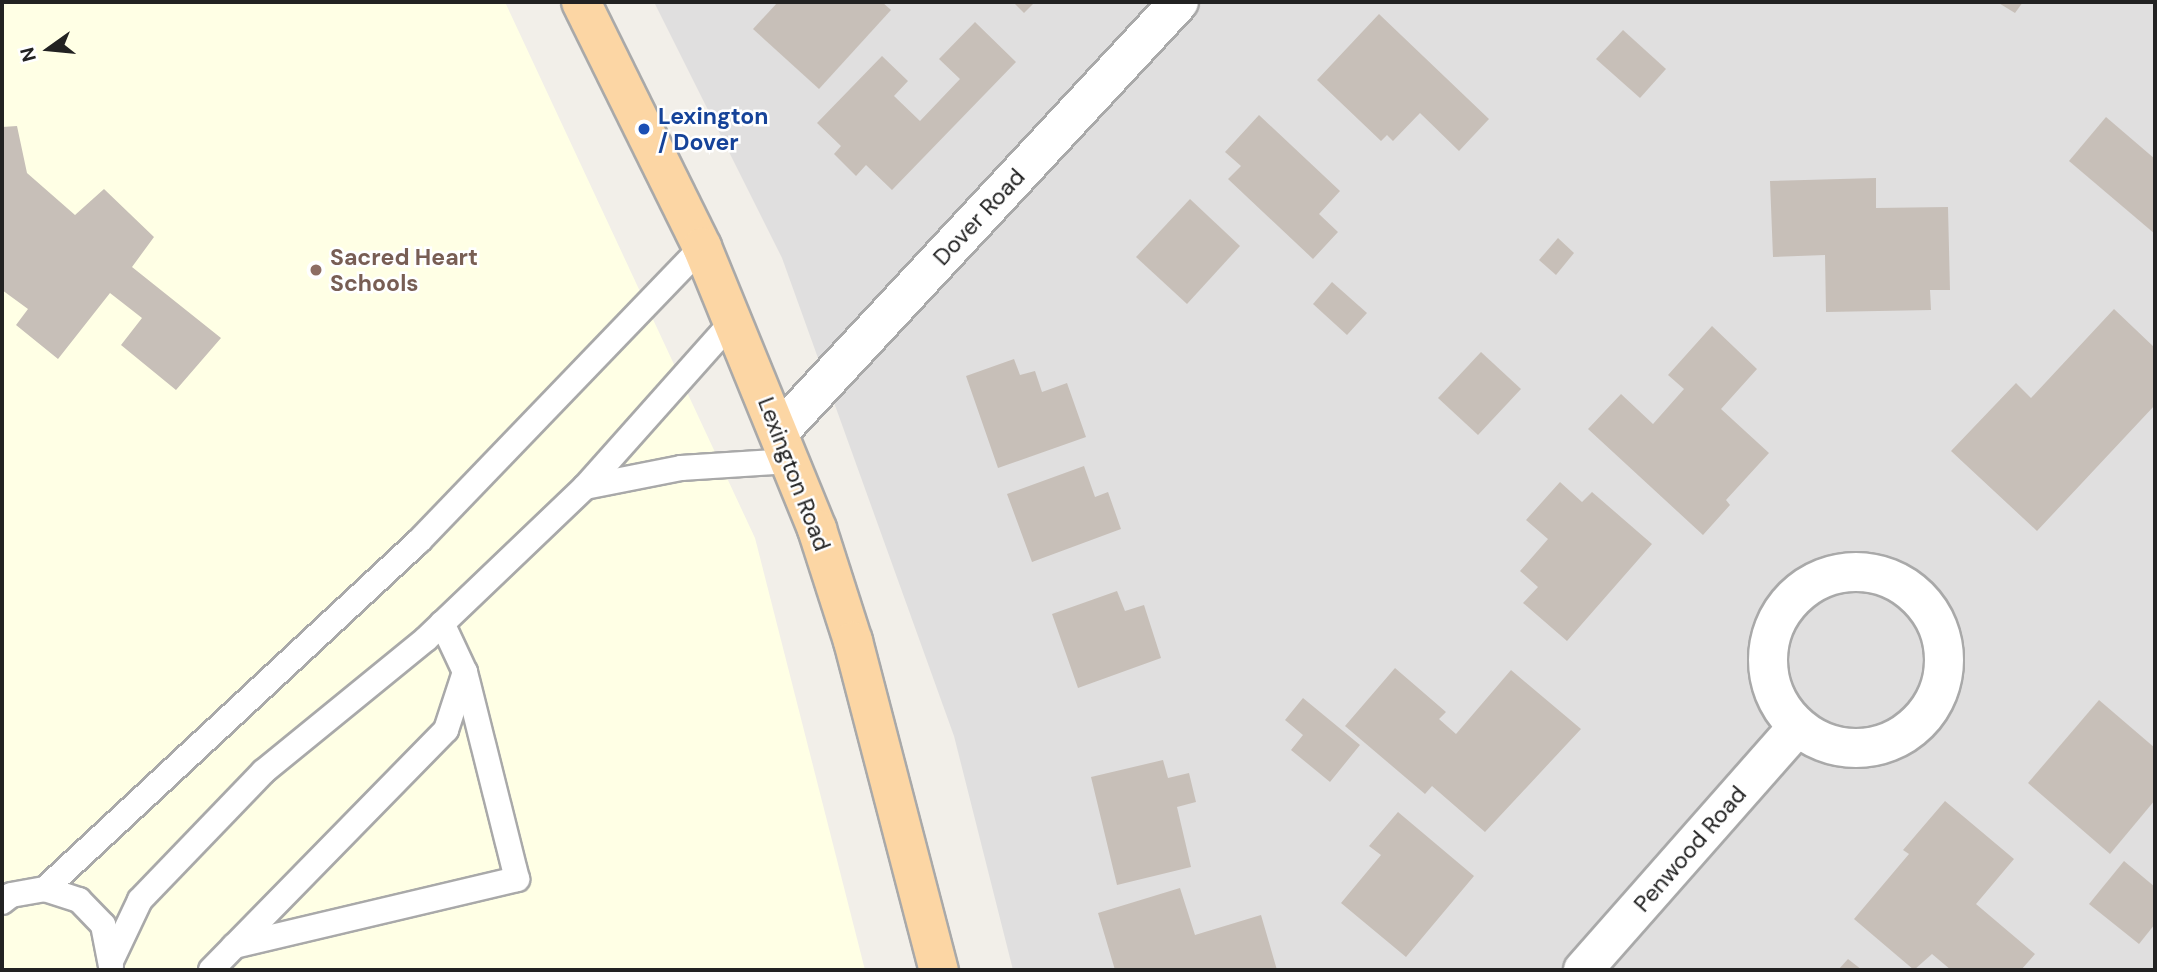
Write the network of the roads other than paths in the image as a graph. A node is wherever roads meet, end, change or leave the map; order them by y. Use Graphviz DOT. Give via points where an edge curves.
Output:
graph roads {
  1 [pos="581,2"];
  2 [pos="1179,2"];
  3 [pos="702,247"];
  4 [pos="733,321"];
  5 [pos="784,447"];
  6 [pos="585,487"];
  7 [pos="442,623"];
  8 [pos="465,672"];
  9 [pos="1797,727"];
  10 [pos="45,889"];
  11 [pos="2,902"];
  12 [pos="234,946"];
  13 [pos="111,965"];
  14 [pos="211,970"];
  15 [pos="939,970"];
  16 [pos="1583,970"];
  1 -- 3 [label="main road, Lexington Road"];
  2 -- 5 [label="street, Dover Road"];
  3 -- 4 [label="main road, Lexington Road"];
  3 -- 10 [label="lane" via="419,541"];
  4 -- 5 [label="main road, Lexington Road"];
  4 -- 6 [label="lane"];
  5 -- 6 [label="lane"];
  5 -- 15 [label="main road, Lexington Road" via="853,641"];
  6 -- 7 [label="lane"];
  7 -- 8 [label="lane"];
  7 -- 13 [label="lane" via="263,772 140,900"];
  8 -- 12 [label="lane" via="446,730"];
  8 -- 12 [label="lane" via="517,879"];
  9 -- 9 [label="street" via="1822,742 1850,749 1879,746 1906,734 1927,714 1940,688 1945,660 1940,631 1926,605 1904,585 1877,573 1848,571 1819,579 1795,595 1777,619 1769,647 1768,676 1778,704"];
  9 -- 16 [label="street, Penwood Road"];
  10 -- 11 [label="lane" via="11,895"];
  10 -- 13 [label="lane" via="79,900 103,925"];
  12 -- 14 [label="lane"];
}
